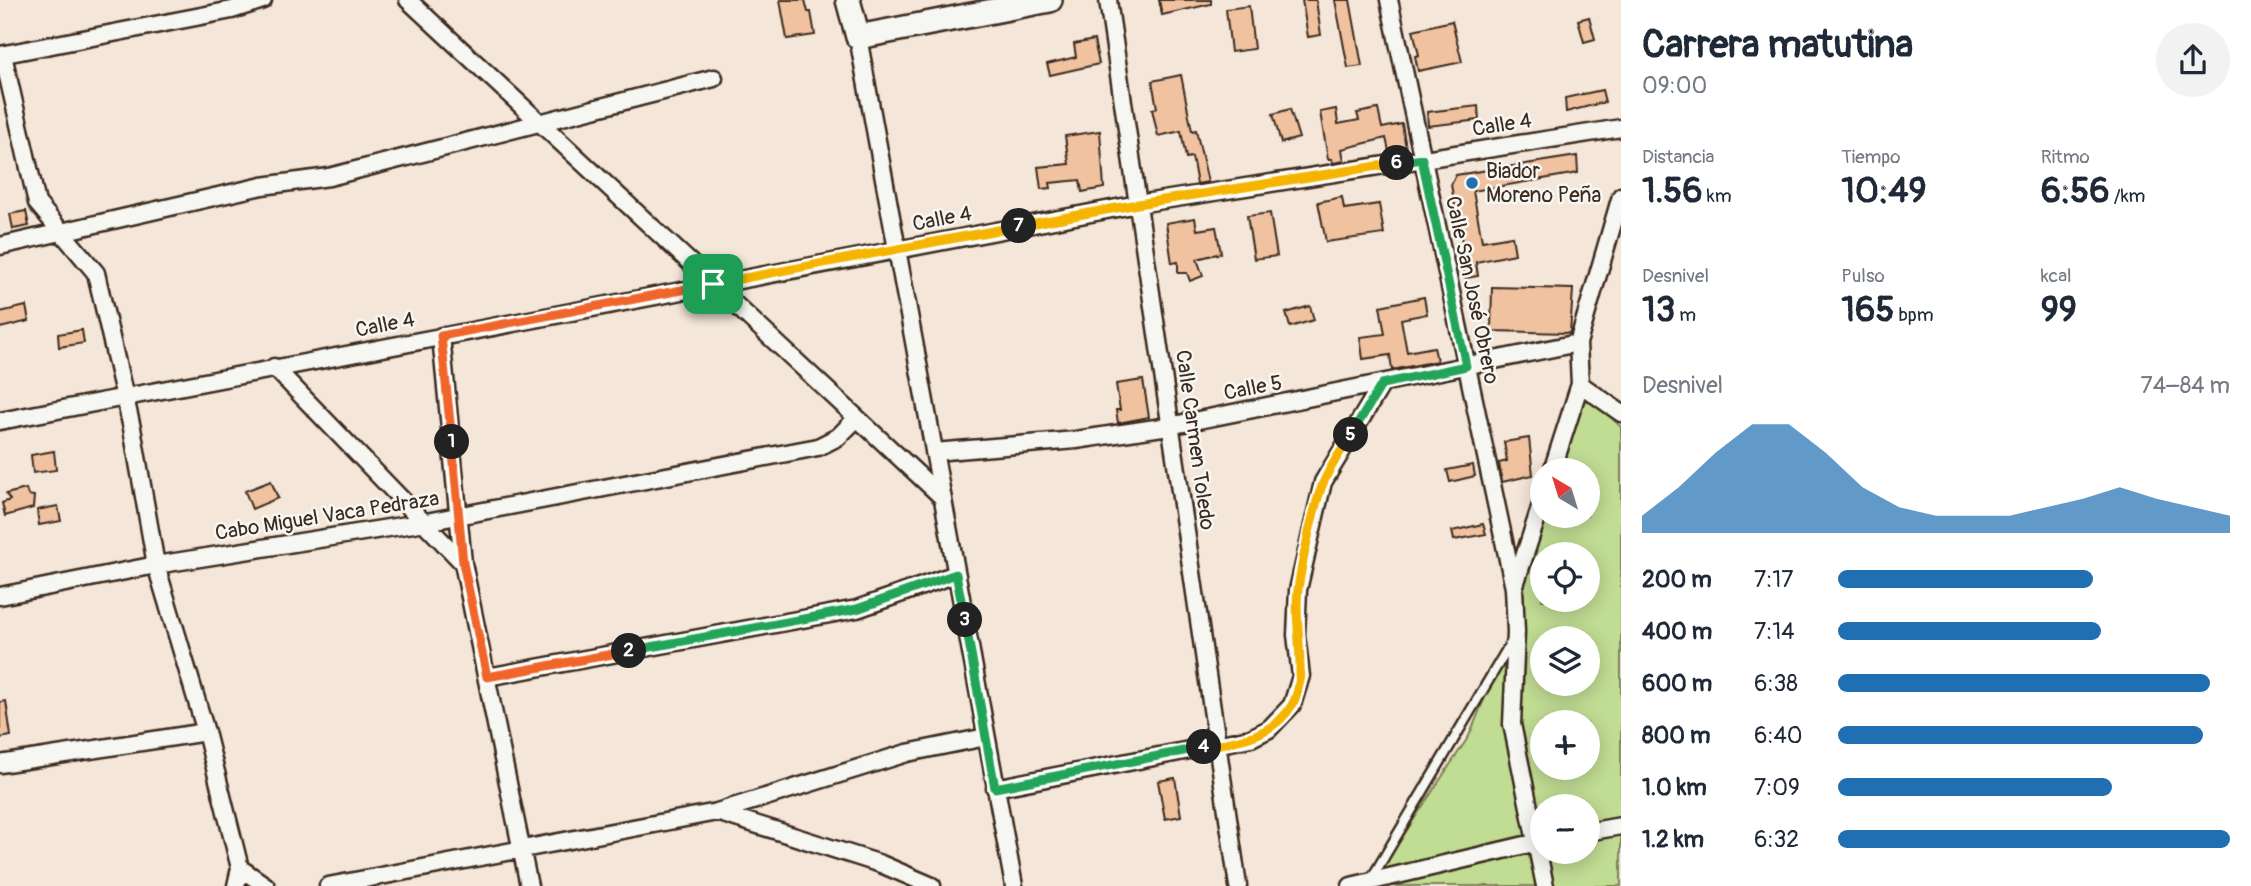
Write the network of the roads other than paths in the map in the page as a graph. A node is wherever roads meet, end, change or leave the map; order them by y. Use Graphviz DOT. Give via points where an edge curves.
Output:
graph roads {
  1 [pos="263,0"];
  2 [pos="433,0"];
  3 [pos="1050,0"];
  4 [pos="1108,0"];
  5 [pos="1389,0"];
  6 [pos="413,5"];
  7 [pos="850,7"];
  8 [pos="858,37"];
  9 [pos="1,55"];
  10 [pos="714,78"];
  11 [pos="540,122"];
  12 [pos="1621,128"];
  13 [pos="1422,159"];
  14 [pos="1621,196"];
  15 [pos="1138,204"];
  16 [pos="62,233"];
  17 [pos="0,246"];
  18 [pos="897,249"];
  19 [pos="713,284"];
  20 [pos="441,336"];
  21 [pos="1578,343"];
  22 [pos="1466,366"];
  23 [pos="274,368"];
  24 [pos="1382,384"];
  25 [pos="1580,384"];
  26 [pos="122,396"];
  27 [pos="1621,413"];
  28 [pos="857,418"];
  29 [pos="0,421"];
  30 [pos="1168,426"];
  31 [pos="934,452"];
  32 [pos="1556,458"];
  33 [pos="942,497"];
  34 [pos="459,515"];
  35 [pos="426,522"];
  36 [pos="1534,528"];
  37 [pos="463,563"];
  38 [pos="156,565"];
  39 [pos="956,574"];
  40 [pos="1514,588"];
  41 [pos="0,596"];
  42 [pos="1516,632"];
  43 [pos="487,677"];
  44 [pos="206,732"];
  45 [pos="986,737"];
  46 [pos="1218,745"];
  47 [pos="0,764"];
  48 [pos="995,788"];
  49 [pos="1530,804"];
  50 [pos="717,812"];
  51 [pos="1621,826"];
  52 [pos="1600,830"];
  53 [pos="1530,844"];
  54 [pos="522,849"];
  55 [pos="1542,864"];
  56 [pos="240,868"];
  57 [pos="1367,885"];
  58 [pos="236,886"];
  59 [pos="266,886"];
  60 [pos="328,886"];
  61 [pos="529,886"];
  62 [pos="932,886"];
  63 [pos="1014,886"];
  64 [pos="1238,886"];
  65 [pos="1351,886"];
  66 [pos="1545,886"];
  1 -- 9 [label="street"];
  2 -- 6 [label="street"];
  3 -- 8 [label="main road"];
  4 -- 15 [label="street, Calle Carmen Toledo"];
  5 -- 13 [label="street, Calle San José Obrero"];
  6 -- 11 [label="street"];
  7 -- 8 [label="main road"];
  8 -- 18 [label="street"];
  9 -- 16 [label="street" via="37,203"];
  10 -- 11 [label="street"];
  11 -- 16 [label="street" via="329,177 262,186"];
  11 -- 19 [label="street"];
  12 -- 13 [label="street, Calle 4"];
  13 -- 15 [label="street, Calle 4"];
  13 -- 22 [label="street, Calle San José Obrero"];
  14 -- 21 [label="street"];
  15 -- 18 [label="street, Calle 4"];
  15 -- 30 [label="street, Calle Carmen Toledo"];
  16 -- 17 [label="street"];
  16 -- 26 [label="street" via="96,273"];
  18 -- 19 [label="street, Calle 4"];
  18 -- 31 [label="street"];
  19 -- 20 [label="street, Calle 4"];
  19 -- 28 [label="street"];
  20 -- 23 [label="street, Calle 4"];
  20 -- 34 [label="street"];
  21 -- 22 [label="street, Calle 5"];
  21 -- 25 [label="street"];
  22 -- 24 [label="street, Calle 5"];
  22 -- 40 [label="street, Calle San José Obrero"];
  23 -- 26 [label="street, Calle 4"];
  23 -- 35 [label="street"];
  24 -- 30 [label="street, Calle 5"];
  24 -- 46 [label="street" via="1323,482 1298,590 1296,635 1301,676 1292,705 1269,729"];
  25 -- 27 [label="street"];
  25 -- 32 [label="street"];
  26 -- 29 [label="street, Calle 4"];
  26 -- 38 [label="street"];
  28 -- 33 [label="street"];
  28 -- 34 [label="street, Cabo Miguel Vaca Pedraza" via="838,437 818,447"];
  30 -- 31 [label="street, Calle 5" via="1076,440"];
  30 -- 46 [label="street, Calle Carmen Toledo"];
  31 -- 33 [label="street"];
  33 -- 39 [label="street"];
  34 -- 35 [label="street, Cabo Miguel Vaca Pedraza"];
  34 -- 37 [label="street"];
  35 -- 37 [label="street"];
  35 -- 38 [label="street, Cabo Miguel Vaca Pedraza"];
  36 -- 40 [label="street"];
  37 -- 43 [label="street"];
  38 -- 41 [label="street, Cabo Miguel Vaca Pedraza"];
  38 -- 44 [label="street"];
  39 -- 43 [label="street" via="857,609"];
  39 -- 45 [label="street"];
  40 -- 42 [label="street"];
  42 -- 49 [label="street" via="1511,724"];
  42 -- 57 [label="lane"];
  43 -- 54 [label="street"];
  44 -- 47 [label="street"];
  44 -- 56 [label="street"];
  45 -- 48 [label="street"];
  45 -- 50 [label="street" via="907,753"];
  46 -- 48 [label="street"];
  46 -- 64 [label="street, Calle Carmen Toledo"];
  48 -- 63 [label="street"];
  50 -- 54 [label="street"];
  50 -- 62 [label="street" via="881,864"];
  51 -- 52 [label="street"];
  53 -- 57 [label="street"];
  54 -- 60 [label="street"];
  54 -- 61 [label="street"];
  55 -- 66 [label="street"];
  56 -- 58 [label="street"];
  56 -- 59 [label="street"];
  57 -- 65 [label="street"];
}
